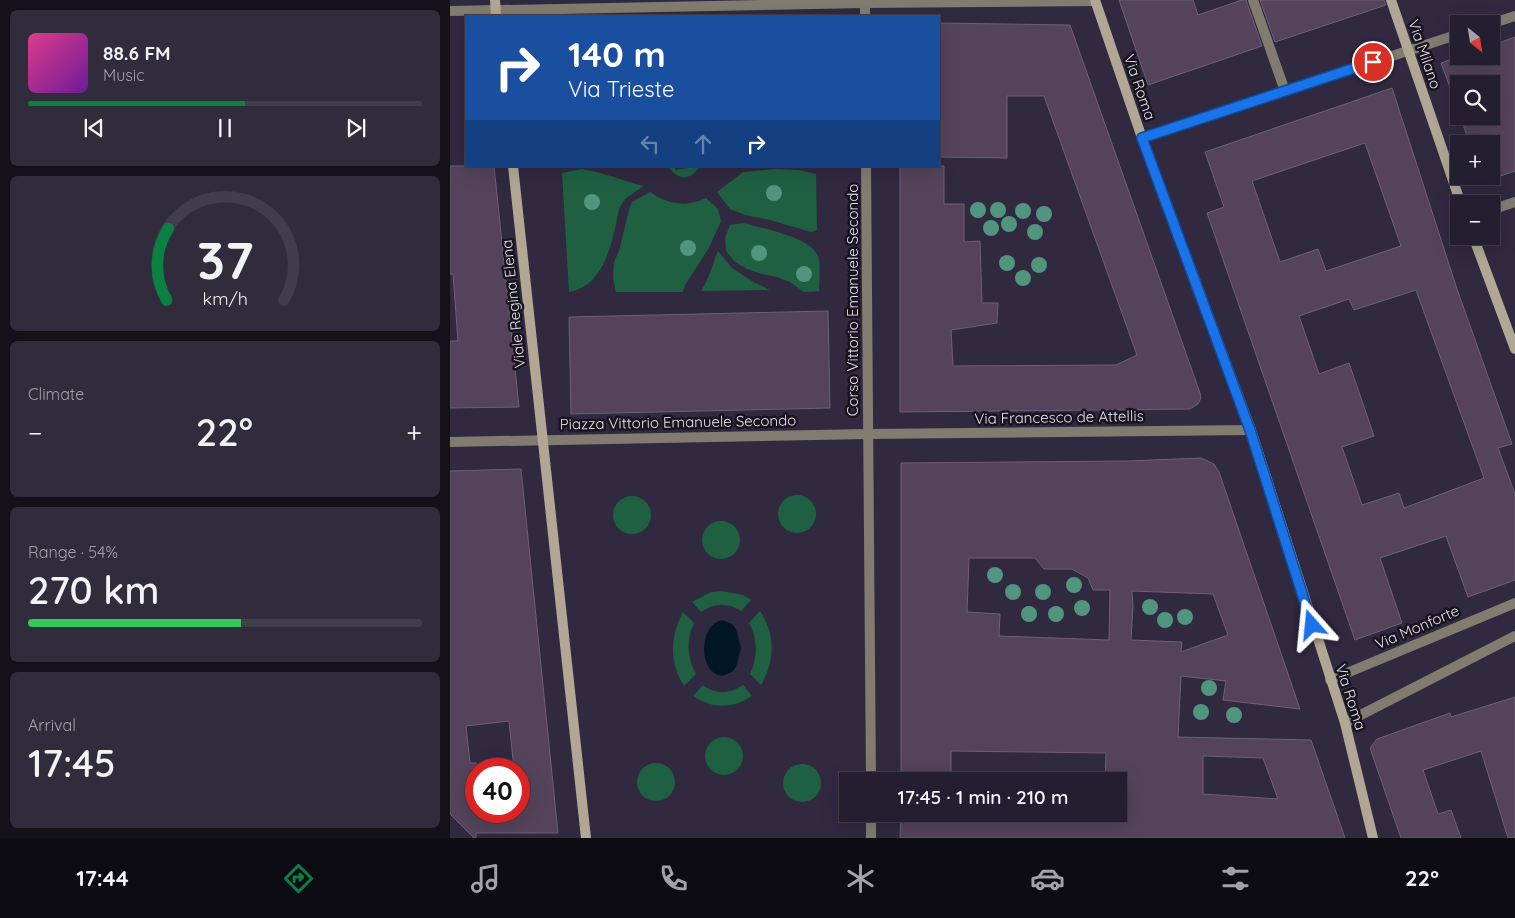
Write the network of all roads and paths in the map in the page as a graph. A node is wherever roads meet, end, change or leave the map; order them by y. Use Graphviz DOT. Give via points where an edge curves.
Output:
graph roads {
  1 [pos="1095,0"];
  2 [pos="1253,0"];
  3 [pos="1391,0"];
  4 [pos="865,1"];
  5 [pos="496,9"];
  6 [pos="450,11"];
  7 [pos="865,15"];
  8 [pos="1515,16"];
  9 [pos="1500,21"];
  10 [pos="1450,37"];
  11 [pos="1408,51"];
  12 [pos="1285,91"];
  13 [pos="1142,138"];
  14 [pos="513,167"];
  15 [pos="866,167"];
  16 [pos="1458,195"];
  17 [pos="1515,202"];
  18 [pos="1500,207"];
  19 [pos="1476,245"];
  20 [pos="1515,349"];
  21 [pos="1250,430"];
  22 [pos="868,434"];
  23 [pos="543,439"];
  24 [pos="450,442"];
  25 [pos="1515,602"];
  26 [pos="1515,636"];
  27 [pos="1330,680"];
  28 [pos="1345,723"];
  29 [pos="871,772"];
  30 [pos="871,822"];
  31 [pos="586,838"];
  32 [pos="871,838"];
  33 [pos="1374,838"];
  1 -- 4 [label="street"];
  1 -- 13 [label="street, Via Roma"];
  2 -- 12 [label="street"];
  3 -- 11 [label="street, Via Milano"];
  4 -- 5 [label="street"];
  4 -- 7 [label="street"];
  5 -- 6 [label="street"];
  8 -- 9 [label="street"];
  10 -- 11 [label="street"];
  11 -- 12 [label="street"];
  11 -- 16 [label="street, Via Milano"];
  12 -- 13 [label="street"];
  13 -- 21 [label="street, Via Roma"];
  14 -- 23 [label="street, Viale Regina Elena"];
  15 -- 22 [label="street, Corso Vittorio Emanuele Secondo"];
  17 -- 18 [label="street"];
  19 -- 20 [label="street"];
  21 -- 22 [label="street, Via Francesco de Attellis"];
  21 -- 27 [label="street, Via Roma"];
  22 -- 23 [label="street, Piazza Vittorio Emanuele Secondo"];
  22 -- 29 [label="street"];
  23 -- 24 [label="street"];
  23 -- 31 [label="street, Piazza Vittorio Emanuele Secondo"];
  25 -- 27 [label="street, Via Monforte"];
  26 -- 28 [label="street"];
  27 -- 28 [label="street, Via Roma"];
  28 -- 33 [label="street, Via Roma"];
  30 -- 32 [label="street"];
}
